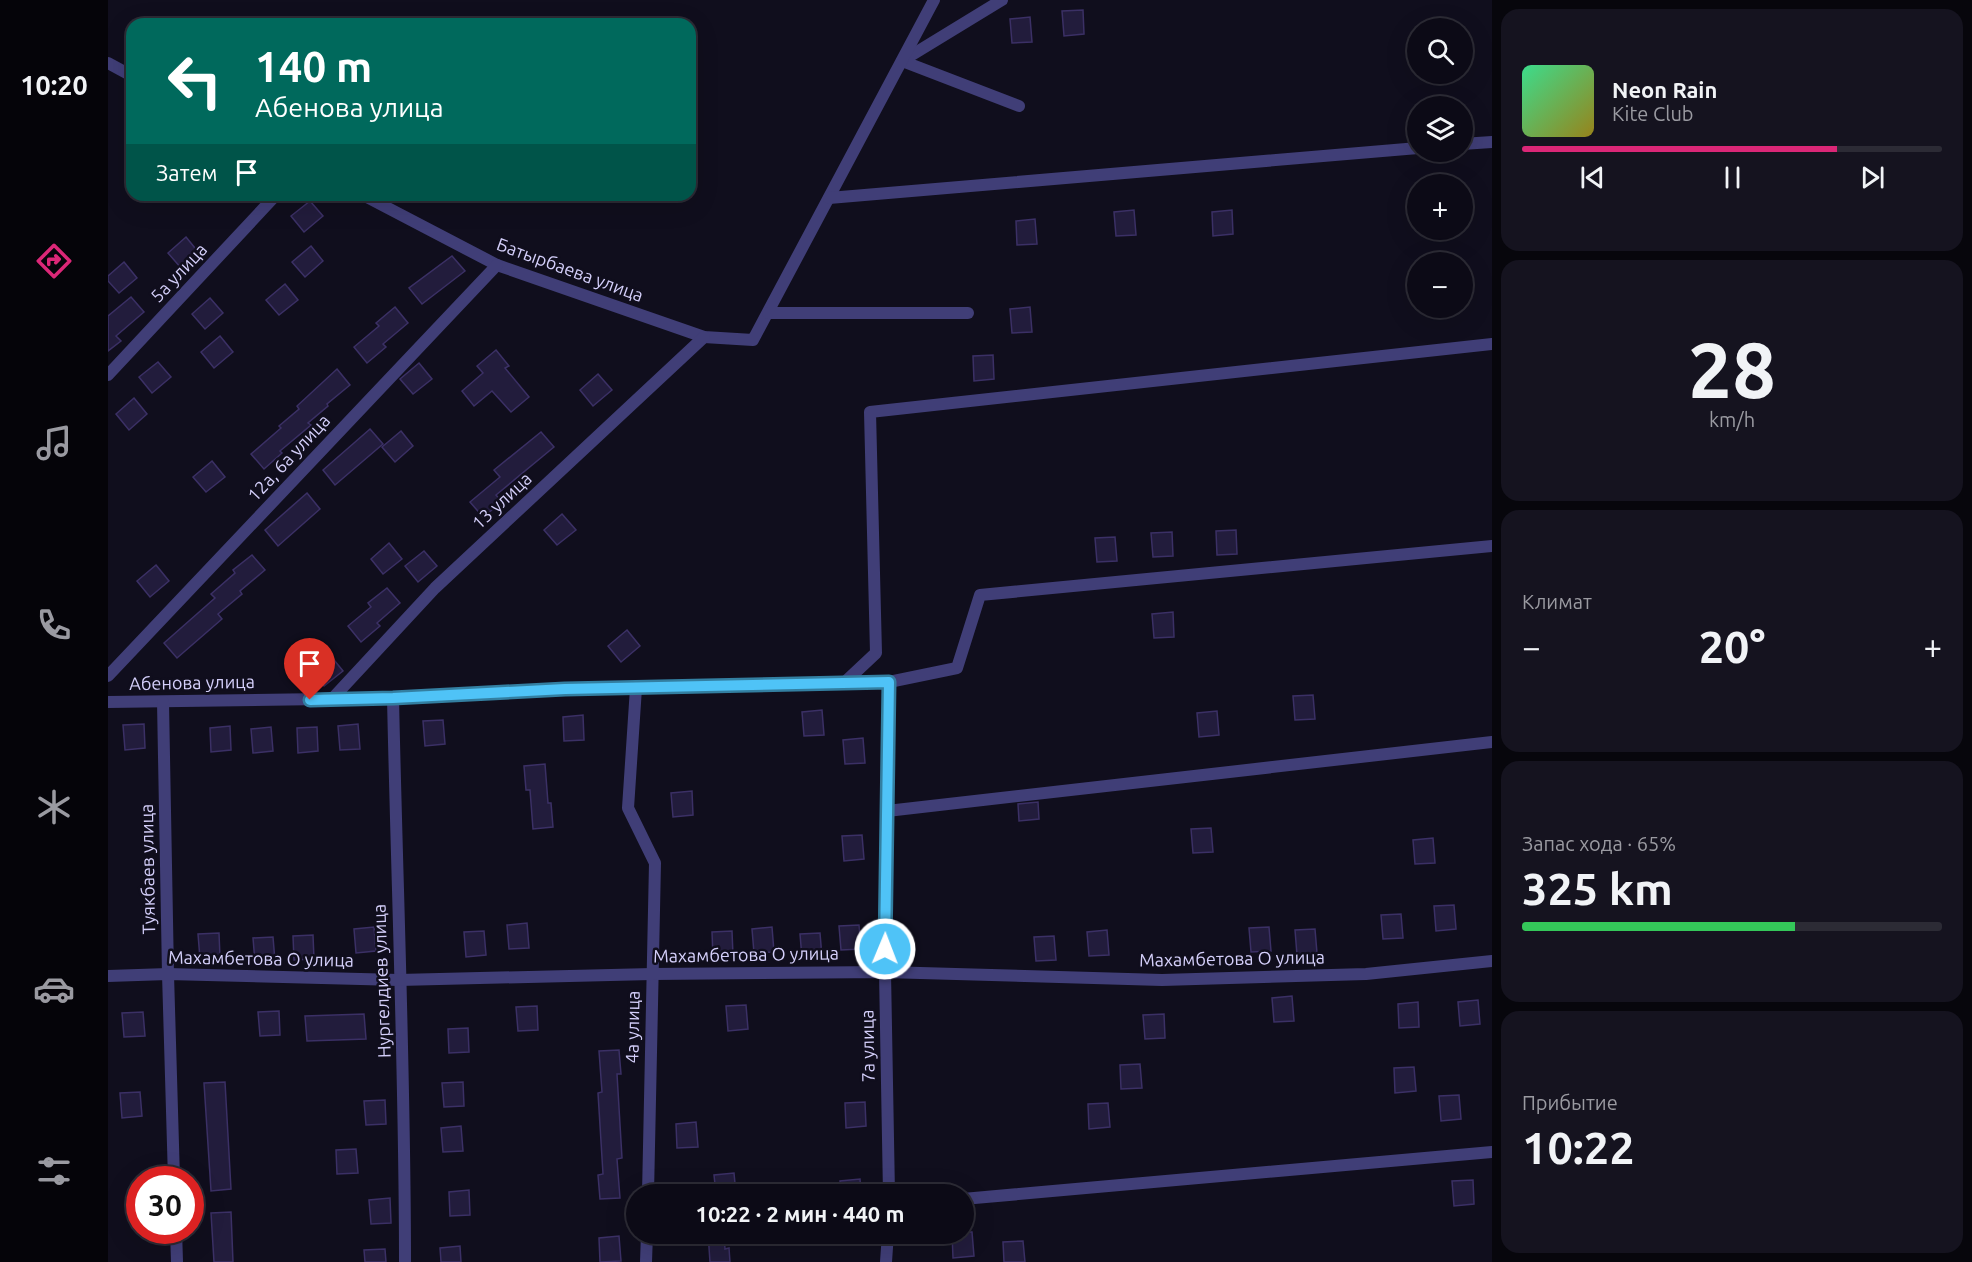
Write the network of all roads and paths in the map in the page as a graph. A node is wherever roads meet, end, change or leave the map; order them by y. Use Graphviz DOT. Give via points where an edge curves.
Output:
graph roads {
  1 [pos="934,0"];
  2 [pos="1002,0"];
  3 [pos="902,61"];
  4 [pos="108,63"];
  5 [pos="126,73"];
  6 [pos="1019,106"];
  7 [pos="1492,142"];
  8 [pos="1473,143"];
  9 [pos="1407,149"];
  10 [pos="829,198"];
  11 [pos="270,201"];
  12 [pos="374,201"];
  13 [pos="497,265"];
  14 [pos="768,313"];
  15 [pos="968,313"];
  16 [pos="704,336"];
  17 [pos="1492,344"];
  18 [pos="108,375"];
  19 [pos="1492,546"];
  20 [pos="108,676"];
  21 [pos="889,682"];
  22 [pos="844,683"];
  23 [pos="636,688"];
  24 [pos="393,698"];
  25 [pos="332,699"];
  26 [pos="108,702"];
  27 [pos="163,702"];
  28 [pos="1492,742"];
  29 [pos="887,811"];
  30 [pos="1492,962"];
  31 [pos="885,972"];
  32 [pos="168,974"];
  33 [pos="652,974"];
  34 [pos="108,976"];
  35 [pos="399,980"];
  36 [pos="1492,1152"];
  37 [pos="174,1166"];
  38 [pos="648,1184"];
  39 [pos="889,1184"];
  40 [pos="974,1198"];
  41 [pos="176,1244"];
  42 [pos="647,1244"];
  43 [pos="887,1244"];
  44 [pos="177,1262"];
  45 [pos="405,1262"];
  46 [pos="646,1262"];
  47 [pos="886,1262"];
  1 -- 3 [label="street"];
  2 -- 3 [label="street"];
  3 -- 6 [label="street"];
  3 -- 10 [label="street"];
  4 -- 5 [label="street"];
  7 -- 8 [label="street"];
  9 -- 10 [label="street"];
  10 -- 14 [label="street"];
  11 -- 18 [label="street, 5а улица"];
  12 -- 13 [label="street, Батырбаева улица"];
  13 -- 16 [label="street, Батырбаева улица"];
  13 -- 20 [label="street, 12а, 6а улица"];
  14 -- 15 [label="street"];
  14 -- 16 [label="street, Батырбаева улица" via="753,340"];
  16 -- 25 [label="street, 13 улица" via="435,588"];
  17 -- 22 [label="street" via="870,412 876,653"];
  19 -- 21 [label="street, Абенова улица" via="980,595 957,668"];
  21 -- 22 [label="street, Абенова улица"];
  21 -- 29 [label="street, 7а улица"];
  22 -- 23 [label="street, Абенова улица"];
  23 -- 24 [label="street, Абенова улица"];
  23 -- 33 [label="street, 4а улица" via="628,808 655,863"];
  24 -- 25 [label="street, Абенова улица"];
  24 -- 35 [label="street, Нургелдиев улица"];
  25 -- 27 [label="street, Абенова улица"];
  26 -- 27 [label="street, Абенова улица"];
  27 -- 32 [label="street, Туякбаев улица"];
  28 -- 29 [label="street"];
  29 -- 31 [label="street, 7а улица"];
  30 -- 31 [label="street, Махамбетова О улица" via="1366,974 1162,980"];
  31 -- 33 [label="street, Махамбетова О улица"];
  31 -- 39 [label="street, 7а улица"];
  32 -- 34 [label="street, Махамбетова О улица"];
  32 -- 35 [label="street, Махамбетова О улица"];
  32 -- 37 [label="street, Туякбаев улица"];
  33 -- 35 [label="street, Махамбетова О улица"];
  33 -- 38 [label="street, 4а улица"];
  35 -- 45 [label="street, Нургелдиев улица" via="405,1096"];
  36 -- 40 [label="street"];
  41 -- 44 [label="street"];
  42 -- 46 [label="street"];
  43 -- 47 [label="street"];
}
